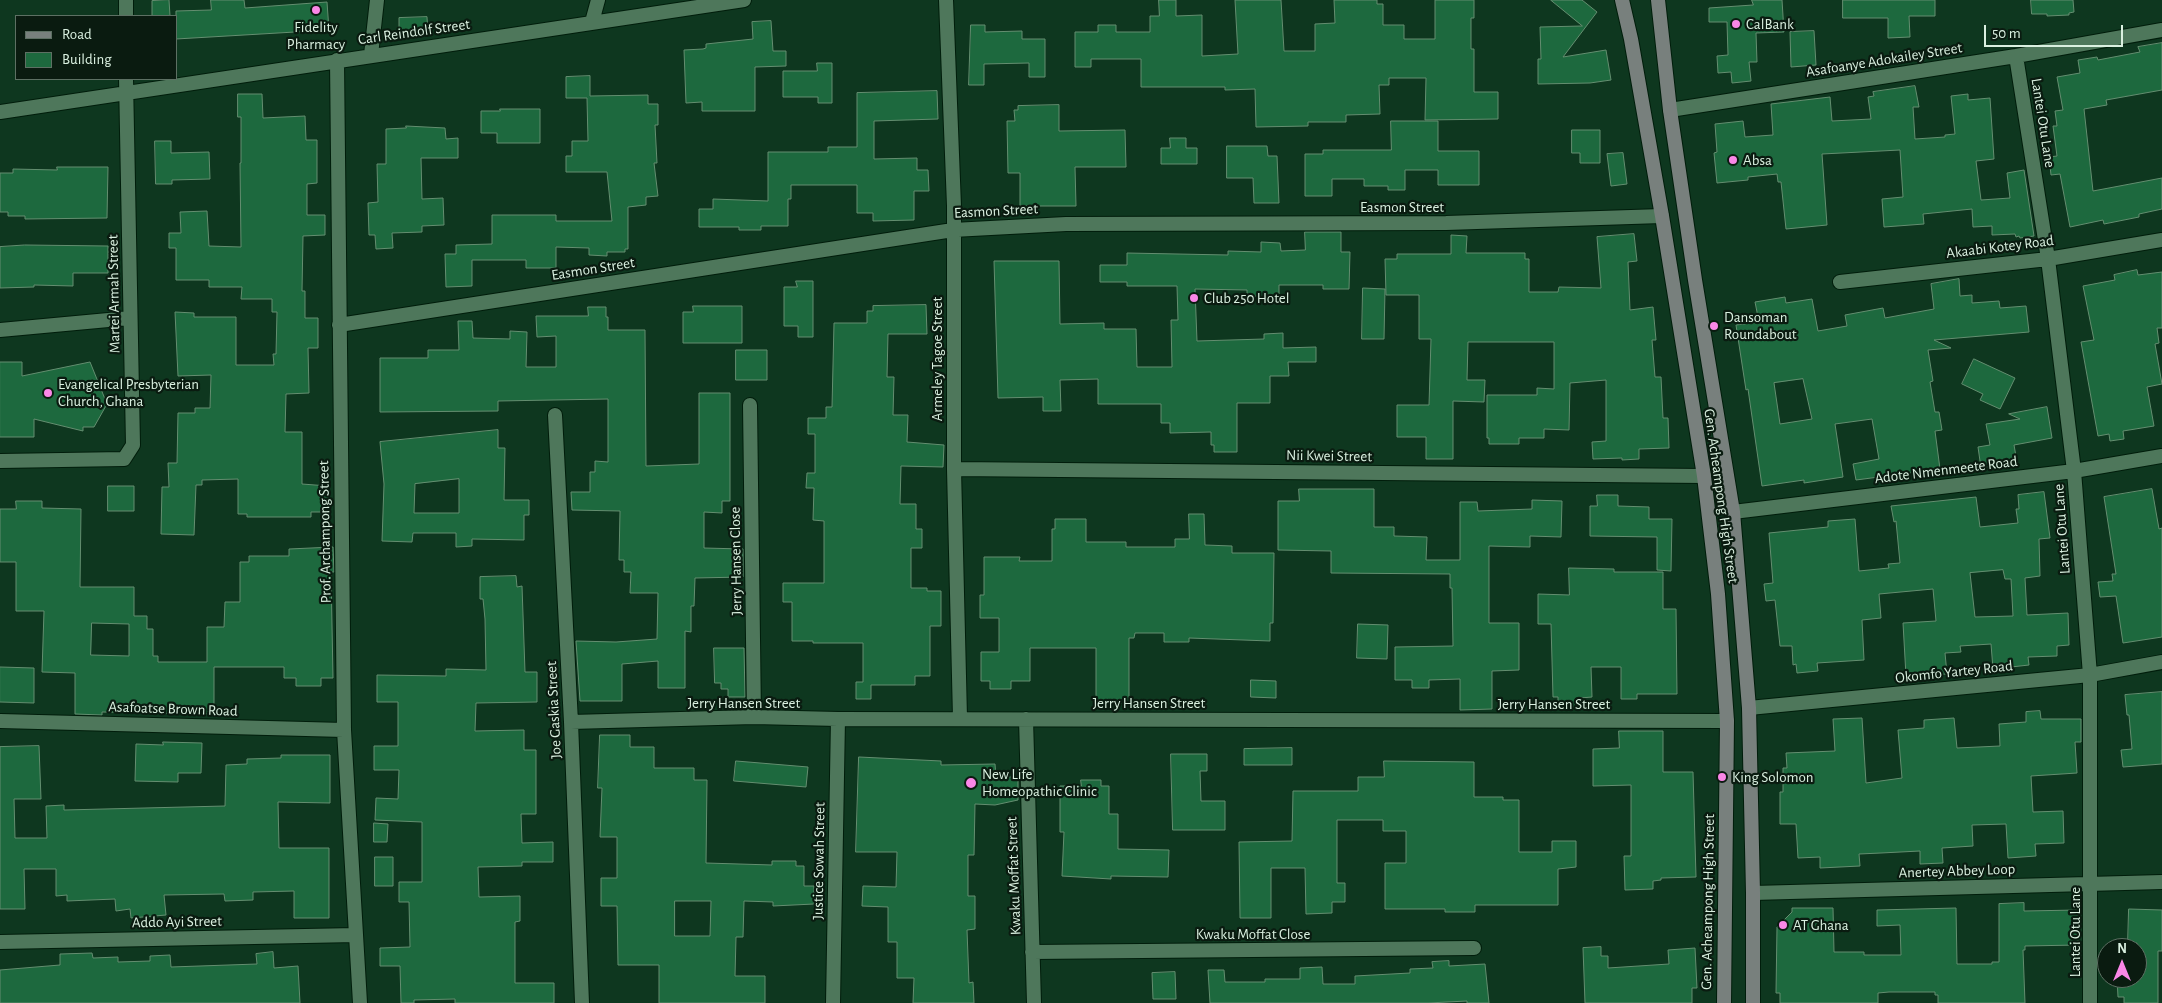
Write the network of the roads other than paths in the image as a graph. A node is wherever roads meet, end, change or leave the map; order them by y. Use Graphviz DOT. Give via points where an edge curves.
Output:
graph roads {
  1 [pos="126,0"];
  2 [pos="377,0"];
  3 [pos="598,0"];
  4 [pos="744,0"];
  5 [pos="946,0"];
  6 [pos="1622,0"];
  7 [pos="1658,0"];
  8 [pos="126,15"];
  9 [pos="592,22"];
  10 [pos="2162,30"];
  11 [pos="371,55"];
  12 [pos="2016,56"];
  13 [pos="337,60"];
  14 [pos="175,80"];
  15 [pos="178,80"];
  16 [pos="126,86"];
  17 [pos="1670,110"];
  18 [pos="0,112"];
  19 [pos="1662,216"];
  20 [pos="953,230"];
  21 [pos="2162,240"];
  22 [pos="2048,259"];
  23 [pos="1840,282"];
  24 [pos="130,318"];
  25 [pos="339,324"];
  26 [pos="0,330"];
  27 [pos="750,405"];
  28 [pos="555,415"];
  29 [pos="2162,456"];
  30 [pos="0,461"];
  31 [pos="954,469"];
  32 [pos="2074,471"];
  33 [pos="1704,476"];
  34 [pos="1733,512"];
  35 [pos="2162,662"];
  36 [pos="2090,675"];
  37 [pos="1749,708"];
  38 [pos="754,717"];
  39 [pos="960,718"];
  40 [pos="838,719"];
  41 [pos="1026,719"];
  42 [pos="0,721"];
  43 [pos="1727,721"];
  44 [pos="571,722"];
  45 [pos="344,730"];
  46 [pos="2162,882"];
  47 [pos="2091,883"];
  48 [pos="1754,893"];
  49 [pos="356,935"];
  50 [pos="0,942"];
  51 [pos="1474,948"];
  52 [pos="1032,952"];
  53 [pos="360,1003"];
  54 [pos="582,1003"];
  55 [pos="833,1003"];
  56 [pos="1034,1003"];
  57 [pos="1724,1003"];
  58 [pos="1753,1003"];
  59 [pos="2090,1003"];
  1 -- 8 [label="street"];
  2 -- 11 [label="street"];
  3 -- 9 [label="street"];
  4 -- 9 [label="street, Carl Reindolf Street"];
  5 -- 20 [label="street, Armeley Tagoe Street"];
  6 -- 19 [label="main road, Gen. Acheampong High Street"];
  7 -- 17 [label="main road, Gen. Acheampong High Street"];
  9 -- 11 [label="street, Carl Reindolf Street"];
  10 -- 12 [label="street, Asafoanye Adokailey Street"];
  11 -- 13 [label="street, Carl Reindolf Street"];
  12 -- 17 [label="street, Asafoanye Adokailey Street"];
  12 -- 22 [label="street, Lantei Otu Lane"];
  13 -- 15 [label="street, Carl Reindolf Street"];
  13 -- 25 [label="street, Prof. Archampong Street"];
  14 -- 16 [label="street, Carl Reindolf Street"];
  16 -- 18 [label="street, Carl Reindolf Street"];
  16 -- 24 [label="street, Martei Armah Street"];
  17 -- 34 [label="main road, Gen. Acheampong High Street"];
  19 -- 20 [label="street, Easmon Street" via="1446,224 1066,224"];
  19 -- 33 [label="main road, Gen. Acheampong High Street"];
  20 -- 25 [label="street, Easmon Street"];
  20 -- 31 [label="street, Armeley Tagoe Street"];
  21 -- 22 [label="street, Akaabi Kotey Road"];
  22 -- 23 [label="street, Akaabi Kotey Road"];
  22 -- 32 [label="street, Lantei Otu Lane"];
  24 -- 26 [label="street"];
  24 -- 30 [label="street, Martei Armah Street" via="133,445 124,459"];
  25 -- 45 [label="street, Prof. Archampong Street"];
  27 -- 38 [label="street, Jerry Hansen Close"];
  28 -- 44 [label="street, Joe Gaskia Street"];
  29 -- 32 [label="street, Adote Nmenmeete Road"];
  31 -- 33 [label="street, Nii Kwei Street"];
  31 -- 39 [label="street, Armeley Tagoe Street"];
  32 -- 34 [label="street, Adote Nmenmeete Road"];
  32 -- 36 [label="street, Lantei Otu Lane"];
  33 -- 43 [label="main road, Gen. Acheampong High Street" via="1718,594"];
  34 -- 37 [label="main road, Gen. Acheampong High Street"];
  35 -- 36 [label="street, Okomfo Yartey Road"];
  36 -- 37 [label="street, Okomfo Yartey Road"];
  36 -- 47 [label="street, Lantei Otu Lane"];
  37 -- 48 [label="main road, Gen. Acheampong High Street"];
  38 -- 40 [label="street, Jerry Hansen Street"];
  38 -- 44 [label="street, Jerry Hansen Street"];
  39 -- 40 [label="street, Jerry Hansen Street"];
  39 -- 41 [label="street, Jerry Hansen Street"];
  40 -- 55 [label="street, Justice Sowah Street"];
  41 -- 43 [label="street, Jerry Hansen Street"];
  41 -- 52 [label="street, Kwaku Moffat Street"];
  42 -- 45 [label="street, Asafoatse Brown Road"];
  43 -- 57 [label="main road, Gen. Acheampong High Street"];
  44 -- 54 [label="street, Joe Gaskia Street"];
  45 -- 49 [label="street, Prof. Archampong Street"];
  46 -- 47 [label="street, Anertey Abbey Loop"];
  47 -- 48 [label="street, Anertey Abbey Loop"];
  47 -- 59 [label="street, Lantei Otu Lane"];
  48 -- 58 [label="main road, Gen. Acheampong High Street"];
  49 -- 50 [label="street, Addo Ayi Street"];
  49 -- 53 [label="street, Prof. Archampong Street"];
  51 -- 52 [label="street, Kwaku Moffat Close"];
  52 -- 56 [label="street, Kwaku Moffat Street"];
}
